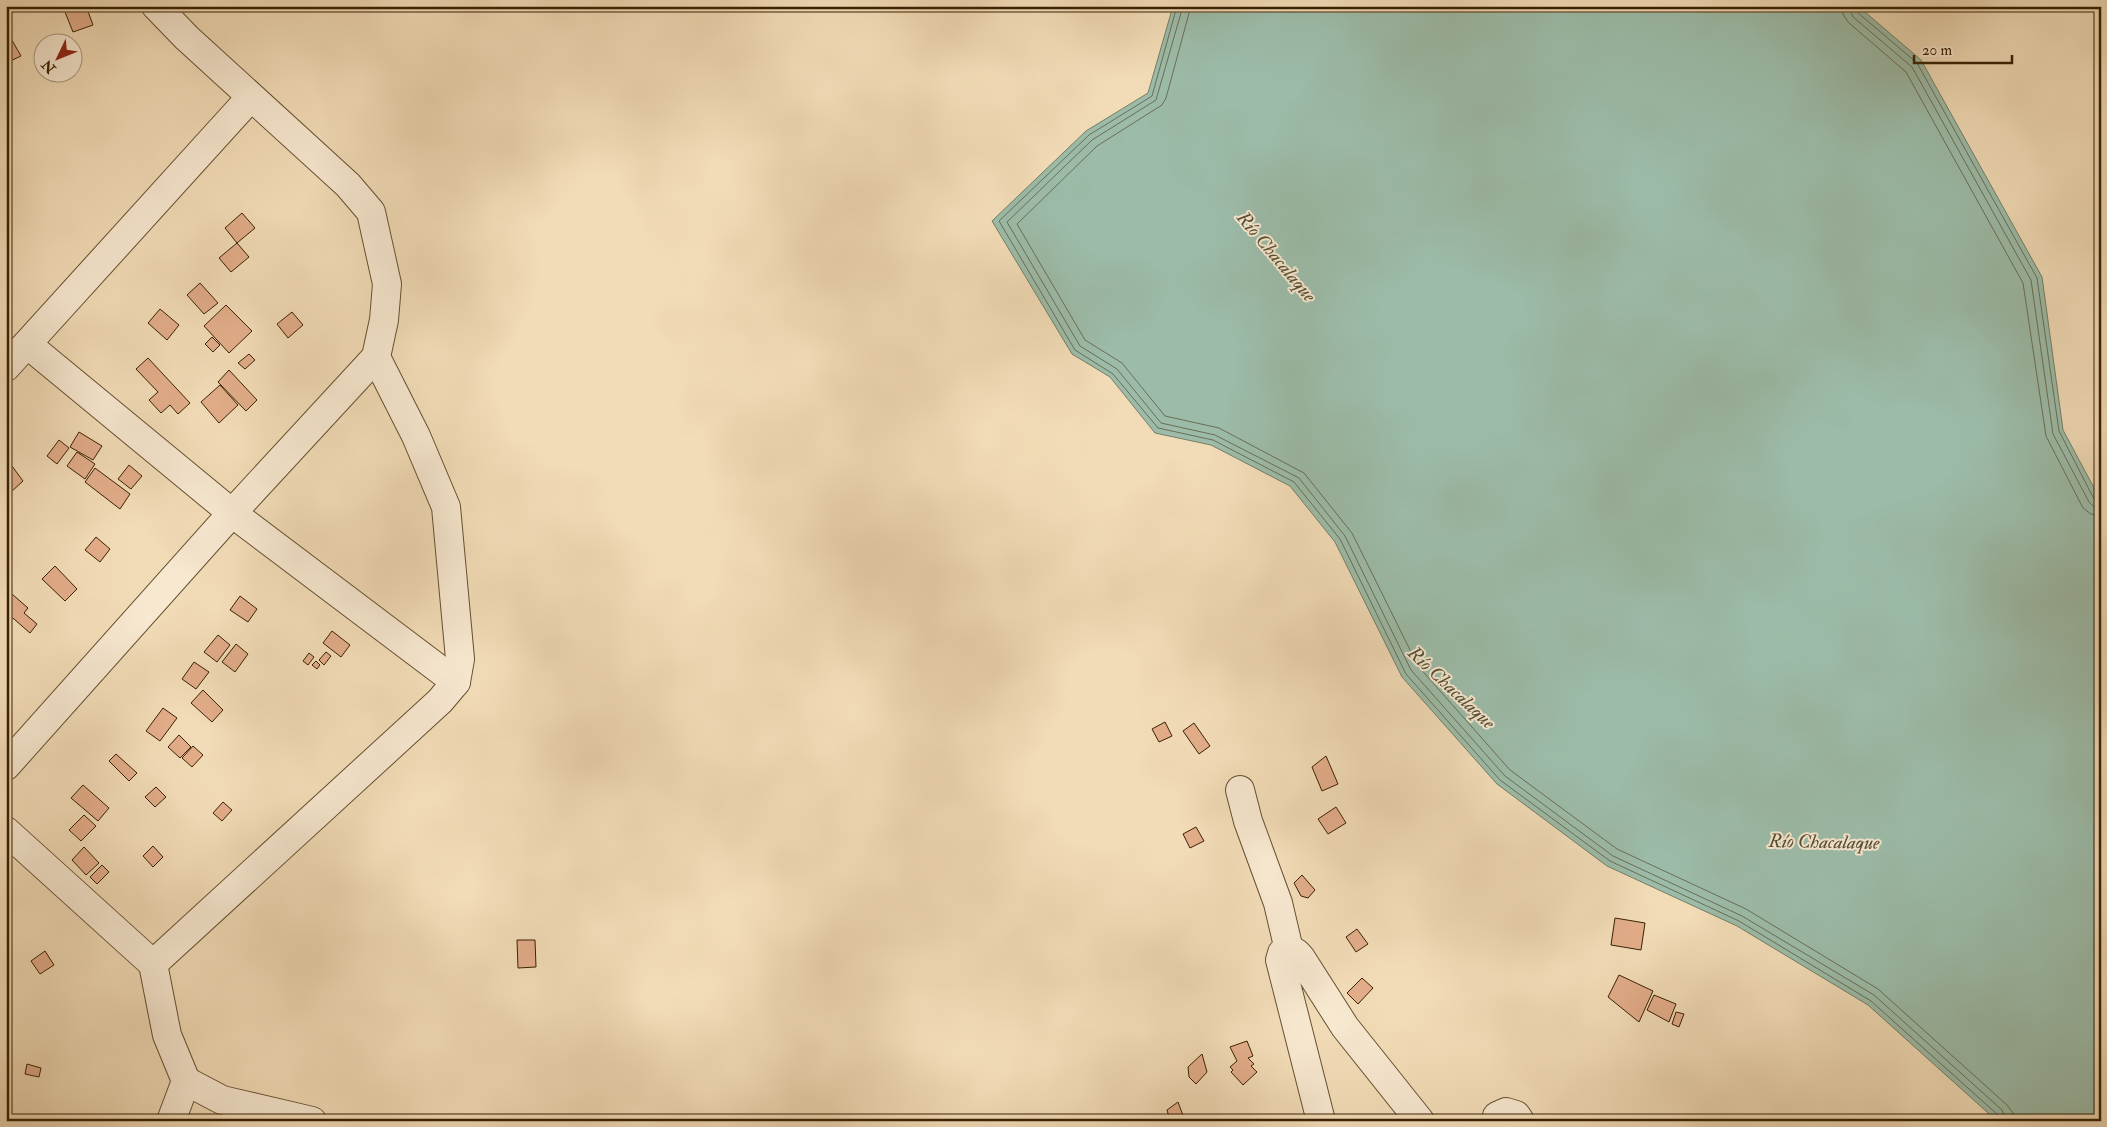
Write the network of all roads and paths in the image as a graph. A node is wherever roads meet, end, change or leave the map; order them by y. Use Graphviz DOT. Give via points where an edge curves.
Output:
graph roads {
  1 [pos="156,6"];
  2 [pos="251,97"];
  3 [pos="26,344"];
  4 [pos="376,357"];
  5 [pos="6,367"];
  6 [pos="232,513"];
  7 [pos="456,682"];
  8 [pos="6,766"];
  9 [pos="1240,790"];
  10 [pos="6,831"];
  11 [pos="1289,950"];
  12 [pos="153,964"];
  13 [pos="186,1081"];
  14 [pos="171,1121"];
  15 [pos="312,1121"];
  16 [pos="1321,1121"];
  17 [pos="1420,1121"];
  18 [pos="1498,1121"];
  19 [pos="1520,1121"];
  1 -- 2 [label="street"];
  2 -- 3 [label="street"];
  2 -- 4 [label="street" via="348,185 371,212 387,284"];
  3 -- 5 [label="street"];
  3 -- 6 [label="street"];
  4 -- 6 [label="street"];
  4 -- 7 [label="street" via="416,436 446,507 460,659"];
  6 -- 7 [label="street"];
  6 -- 8 [label="street"];
  7 -- 12 [label="street" via="440,701"];
  9 -- 11 [label="street" via="1278,903"];
  10 -- 12 [label="street"];
  11 -- 16 [label="street" via="1282,954 1280,960"];
  11 -- 17 [label="street" via="1296,951 1345,1026"];
  12 -- 13 [label="street" via="167,1035"];
  13 -- 14 [label="street"];
  13 -- 15 [label="street" via="222,1100"];
  18 -- 19 [label="street" via="1497,1116 1506,1112 1516,1115"];
}
